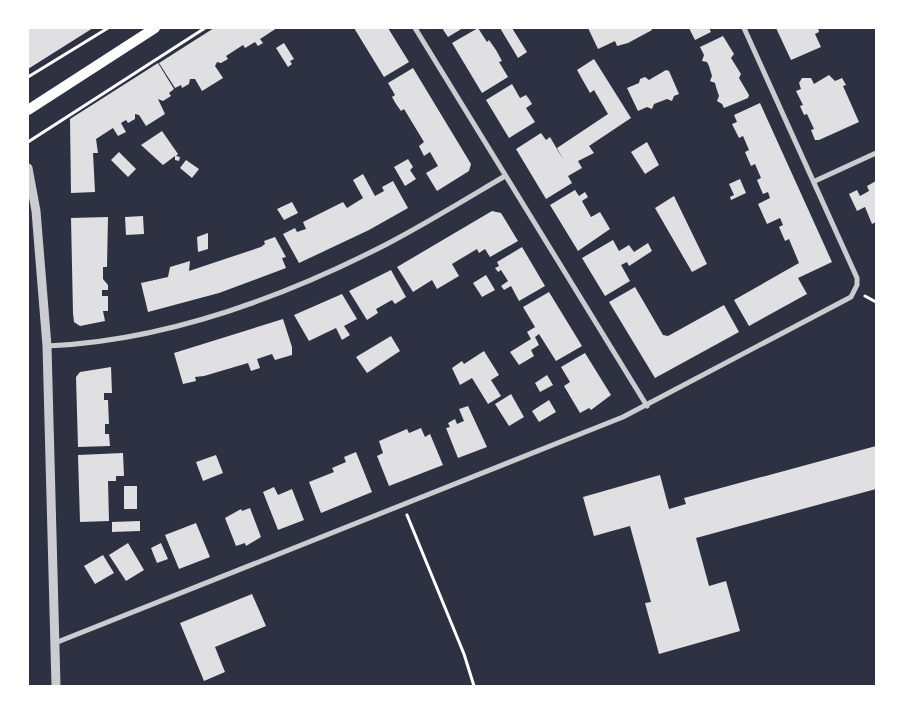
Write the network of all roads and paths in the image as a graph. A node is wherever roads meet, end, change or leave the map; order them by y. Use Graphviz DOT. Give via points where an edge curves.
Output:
graph roads {
  1 [pos="108,28"];
  2 [pos="155,28"];
  3 [pos="205,28"];
  4 [pos="415,28"];
  5 [pos="744,28"];
  6 [pos="28,77"];
  7 [pos="28,110"];
  8 [pos="28,142"];
  9 [pos="876,153"];
  10 [pos="28,168"];
  11 [pos="505,176"];
  12 [pos="815,182"];
  13 [pos="32,211"];
  14 [pos="47,346"];
  15 [pos="647,406"];
  16 [pos="404,506"];
  17 [pos="55,643"];
  18 [pos="56,686"];
  19 [pos="474,686"];
  1 -- 6 [label="path"];
  2 -- 7 [label="main road"];
  3 -- 8 [label="path"];
  4 -- 11 [label="street"];
  5 -- 12 [label="street"];
  9 -- 12 [label="street"];
  10 -- 13 [label="street"];
  11 -- 14 [label="street" via="387,244 251,305 157,331 90,344"];
  11 -- 15 [label="street"];
  12 -- 15 [label="street" via="857,278 855,292 842,303"];
  13 -- 14 [label="street"];
  14 -- 17 [label="street"];
  15 -- 16 [label="street"];
  16 -- 17 [label="street"];
  16 -- 19 [label="path"];
  17 -- 18 [label="street"];
}
